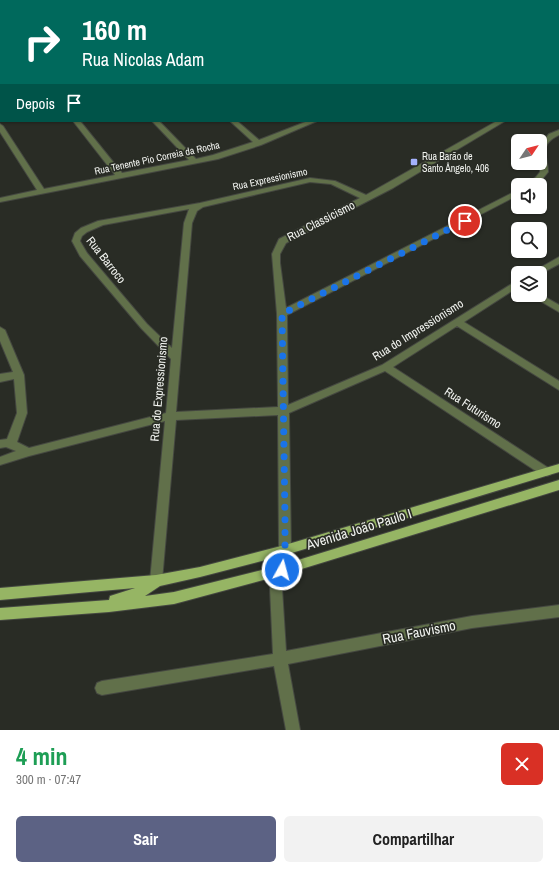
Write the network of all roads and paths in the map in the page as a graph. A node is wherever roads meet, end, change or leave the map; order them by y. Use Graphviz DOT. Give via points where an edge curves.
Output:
graph roads {
  1 [pos="77,122"];
  2 [pos="156,122"];
  3 [pos="234,122"];
  4 [pos="311,122"];
  5 [pos="500,122"];
  6 [pos="0,126"];
  7 [pos="559,132"];
  8 [pos="258,143"];
  9 [pos="194,161"];
  10 [pos="121,177"];
  11 [pos="540,178"];
  12 [pos="42,192"];
  13 [pos="511,196"];
  14 [pos="366,198"];
  15 [pos="0,200"];
  16 [pos="200,205"];
  17 [pos="559,260"];
  18 [pos="547,266"];
  19 [pos="511,288"];
  20 [pos="547,302"];
  21 [pos="559,309"];
  22 [pos="282,314"];
  23 [pos="457,322"];
  24 [pos="0,330"];
  25 [pos="175,357"];
  26 [pos="386,367"];
  27 [pos="19,375"];
  28 [pos="0,378"];
  29 [pos="559,386"];
  30 [pos="284,411"];
  31 [pos="169,416"];
  32 [pos="5,444"];
  33 [pos="28,452"];
  34 [pos="0,461"];
  35 [pos="559,468"];
  36 [pos="546,472"];
  37 [pos="559,485"];
  38 [pos="285,550"];
  39 [pos="282,570"];
  40 [pos="156,581"];
  41 [pos="0,594"];
  42 [pos="66,609"];
  43 [pos="559,611"];
  44 [pos="0,614"];
  45 [pos="280,659"];
  46 [pos="102,688"];
  47 [pos="293,730"];
  1 -- 10 [label="street"];
  2 -- 9 [label="street"];
  3 -- 8 [label="street"];
  4 -- 8 [label="street, Rua Tenente Pio Correia da Rocha"];
  5 -- 14 [label="street, Rua Classicismo"];
  6 -- 12 [label="street"];
  7 -- 11 [label="street" via="548,138 543,146 541,156 544,172"];
  8 -- 9 [label="street, Rua Tenente Pio Correia da Rocha"];
  9 -- 10 [label="street, Rua Tenente Pio Correia da Rocha"];
  10 -- 12 [label="street, Rua Tenente Pio Correia da Rocha"];
  12 -- 15 [label="street, Rua Tenente Pio Correia da Rocha"];
  13 -- 22 [label="street"];
  14 -- 16 [label="street, Rua Expressionismo" via="345,186 317,180"];
  14 -- 22 [label="street, Rua Classicismo" via="282,241 276,254"];
  16 -- 25 [label="street, Rua do Expressionismo" via="193,210 188,223"];
  16 -- 25 [label="street, Rua Barroco" via="100,223 84,230 76,241 83,254 144,326"];
  17 -- 18 [label="street"];
  19 -- 23 [label="street, Rua do Impressionismo"];
  20 -- 21 [label="street"];
  22 -- 30 [label="street, Rua Classicismo"];
  23 -- 26 [label="street, Rua do Impressionismo"];
  23 -- 29 [label="street"];
  24 -- 27 [label="street"];
  25 -- 31 [label="street, Rua do Expressionismo"];
  26 -- 30 [label="street, Rua do Impressionismo"];
  26 -- 36 [label="street, Rua Futurismo"];
  27 -- 28 [label="street"];
  27 -- 32 [label="street" via="22,413"];
  30 -- 31 [label="street"];
  30 -- 38 [label="street, Rua Classicismo"];
  31 -- 33 [label="street"];
  31 -- 40 [label="street, Rua do Expressionismo"];
  32 -- 33 [label="street"];
  33 -- 34 [label="street"];
  35 -- 36 [label="main road, Avenida João Paulo I"];
  36 -- 38 [label="main road, Avenida João Paulo I"];
  37 -- 39 [label="main road, Avenida João Paulo I"];
  38 -- 39 [label="street, Rua Classicismo"];
  38 -- 40 [label="main road, Avenida João Paulo I"];
  39 -- 42 [label="main road, Avenida João Paulo I" via="174,598"];
  39 -- 45 [label="street, Rua Classicismo" via="276,588"];
  40 -- 41 [label="main road, Avenida João Paulo I"];
  40 -- 42 [label="main road" via="150,588 126,597"];
  42 -- 44 [label="main road, Avenida João Paulo I"];
  43 -- 45 [label="street, Rua Fauvismo" via="472,622"];
  45 -- 46 [label="street, Rua Fauvismo"];
  45 -- 47 [label="street, Rua Classicismo"];
}
